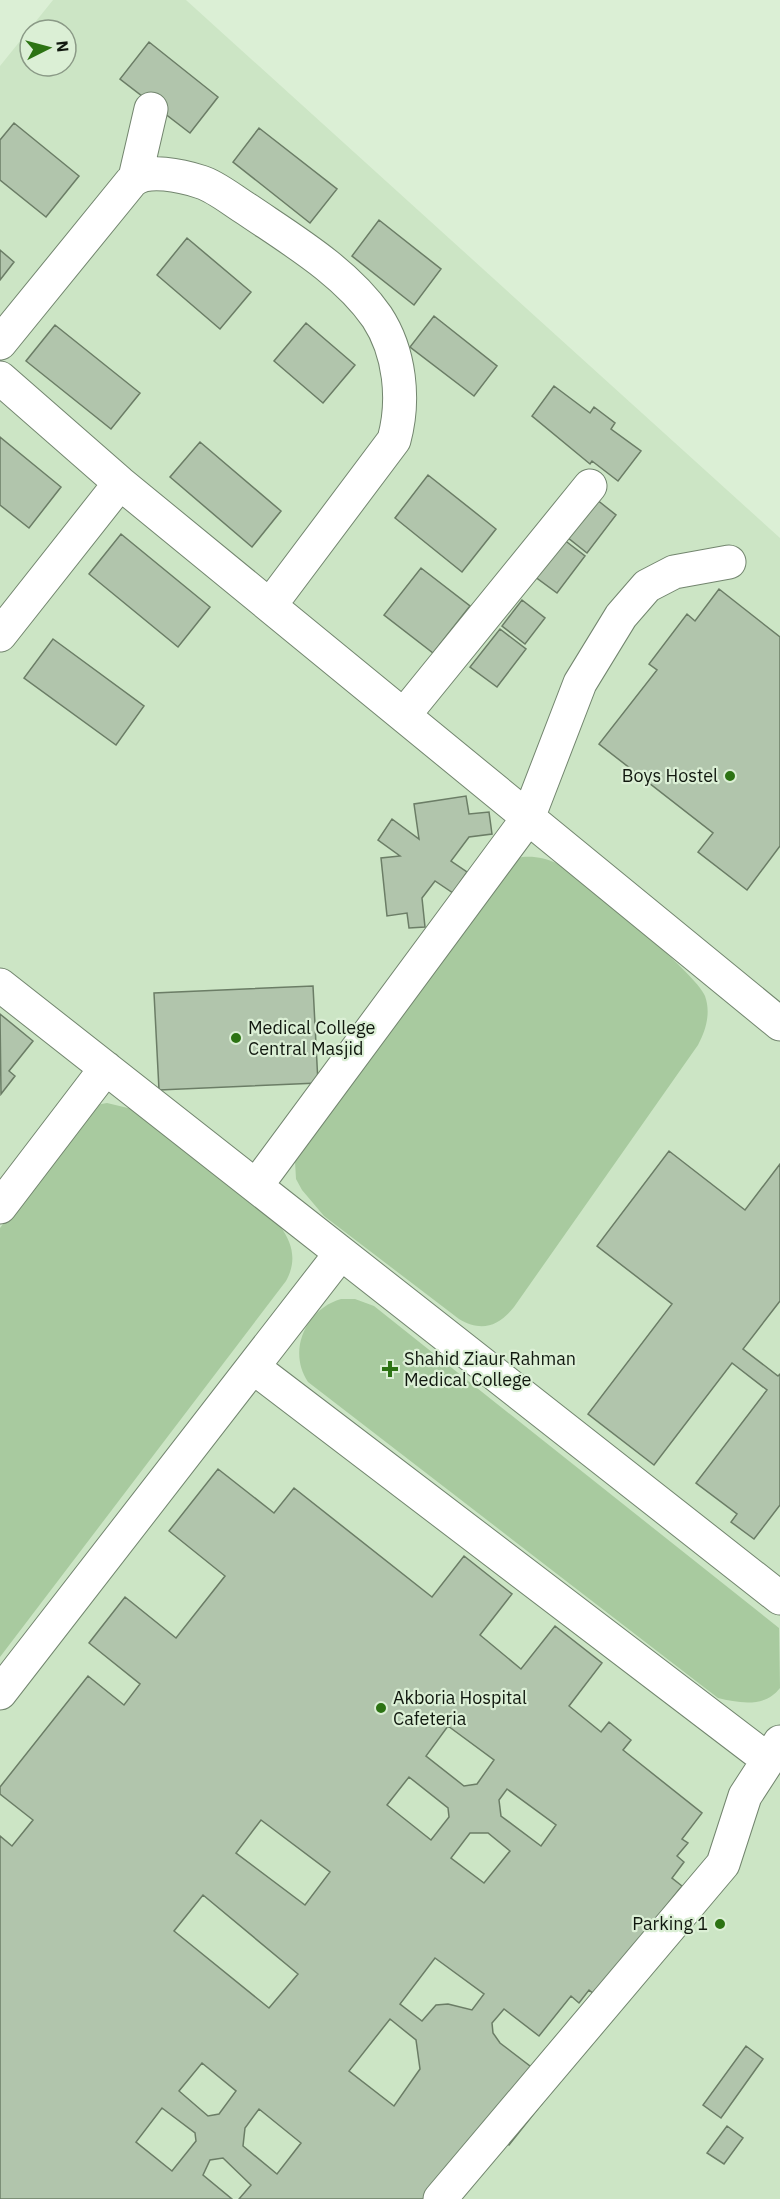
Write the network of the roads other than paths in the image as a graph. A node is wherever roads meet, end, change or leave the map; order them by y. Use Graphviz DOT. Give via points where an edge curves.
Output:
graph roads {
  1 [pos="151,109"];
  2 [pos="135,178"];
  3 [pos="0,343"];
  4 [pos="0,378"];
  5 [pos="120,483"];
  6 [pos="590,486"];
  7 [pos="729,562"];
  8 [pos="280,592"];
  9 [pos="0,635"];
  10 [pos="404,715"];
  11 [pos="528,818"];
  12 [pos="0,985"];
  13 [pos="775,1016"];
  14 [pos="105,1068"];
  15 [pos="256,1186"];
  16 [pos="0,1208"];
  17 [pos="341,1253"];
  18 [pos="253,1367"];
  19 [pos="780,1598"];
  20 [pos="0,1693"];
  21 [pos="773,1750"];
  22 [pos="440,2199"];
  1 -- 2 [label="lane"];
  2 -- 3 [label="lane"];
  2 -- 8 [label="lane" via="163,175 201,182 242,206 343,280 377,317 387,336 399,391 394,440"];
  4 -- 5 [label="lane"];
  5 -- 9 [label="lane"];
  5 -- 10 [label="lane"];
  6 -- 10 [label="lane"];
  7 -- 11 [label="lane" via="674,572 647,586 621,616 580,683"];
  10 -- 11 [label="lane"];
  11 -- 13 [label="lane"];
  11 -- 15 [label="lane"];
  12 -- 14 [label="lane"];
  14 -- 15 [label="lane"];
  14 -- 16 [label="lane"];
  15 -- 17 [label="lane"];
  17 -- 18 [label="lane"];
  17 -- 19 [label="lane"];
  18 -- 20 [label="lane"];
  18 -- 21 [label="lane"];
  21 -- 22 [label="lane" via="745,1796 723,1864"];
}
